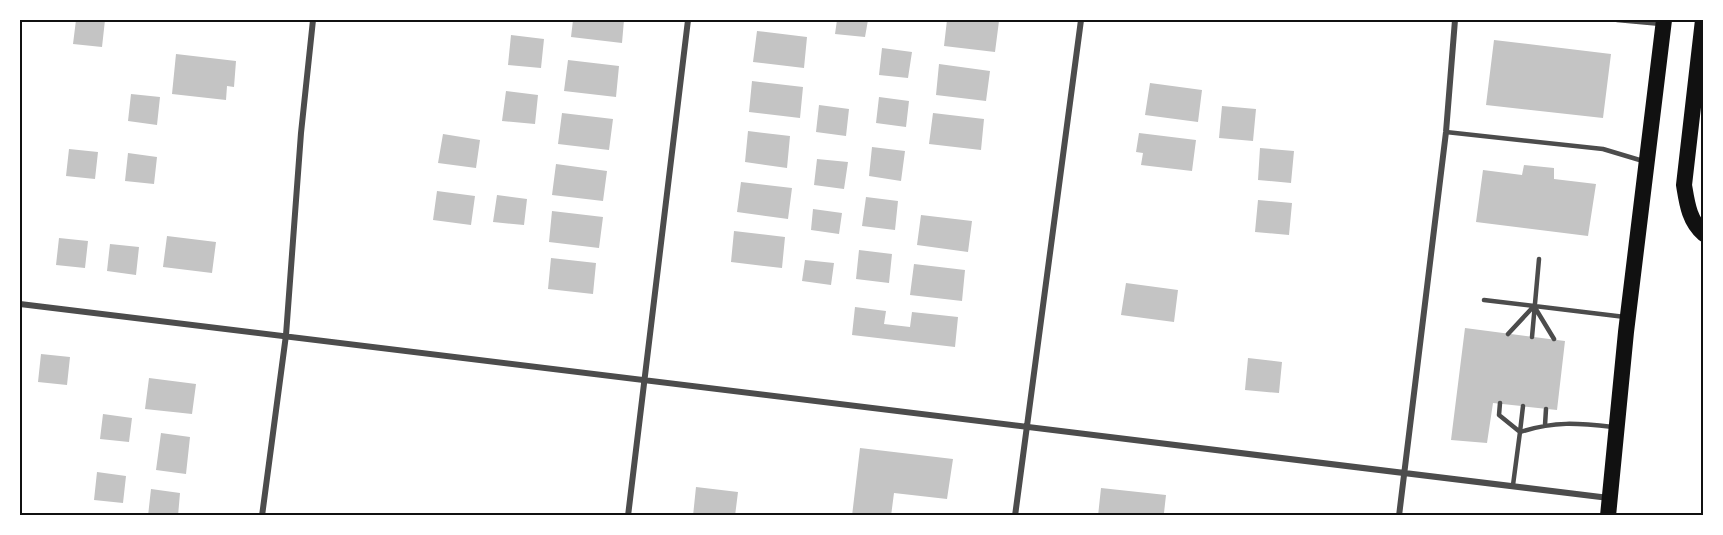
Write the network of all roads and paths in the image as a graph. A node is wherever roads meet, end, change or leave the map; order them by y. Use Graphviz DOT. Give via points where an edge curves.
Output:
graph roads {
  1 [pos="314,20"];
  2 [pos="688,20"];
  3 [pos="1081,20"];
  4 [pos="1455,20"];
  5 [pos="1617,20"];
  6 [pos="1703,20"];
  7 [pos="1664,22"];
  8 [pos="1446,132"];
  9 [pos="1646,162"];
  10 [pos="1704,234"];
  11 [pos="1539,259"];
  12 [pos="1484,300"];
  13 [pos="20,304"];
  14 [pos="1534,306"];
  15 [pos="1628,317"];
  16 [pos="286,334"];
  17 [pos="1508,334"];
  18 [pos="1532,337"];
  19 [pos="1554,339"];
  20 [pos="645,378"];
  21 [pos="1500,403"];
  22 [pos="1523,406"];
  23 [pos="1546,409"];
  24 [pos="1545,425"];
  25 [pos="1027,426"];
  26 [pos="1617,427"];
  27 [pos="1520,432"];
  28 [pos="1405,471"];
  29 [pos="1513,485"];
  30 [pos="1610,498"];
  31 [pos="262,516"];
  32 [pos="628,516"];
  33 [pos="1015,516"];
  34 [pos="1399,516"];
  35 [pos="1608,516"];
  36 [pos="1618,516"];
  1 -- 16 [label="street"];
  2 -- 20 [label="street"];
  3 -- 25 [label="street"];
  4 -- 8 [label="street"];
  5 -- 7 [label="lane"];
  6 -- 10 [label="highway" via="1684,185 1688,210"];
  7 -- 9 [label="highway"];
  8 -- 9 [label="lane" via="1604,149"];
  8 -- 28 [label="street"];
  9 -- 15 [label="highway"];
  11 -- 14 [label="lane"];
  12 -- 14 [label="lane"];
  13 -- 16 [label="street"];
  14 -- 15 [label="lane"];
  14 -- 17 [label="lane"];
  14 -- 18 [label="lane"];
  14 -- 19 [label="lane"];
  15 -- 26 [label="highway"];
  16 -- 20 [label="street"];
  16 -- 31 [label="street"];
  20 -- 25 [label="street"];
  20 -- 32 [label="street"];
  21 -- 27 [label="lane" via="1499,415"];
  22 -- 27 [label="lane"];
  23 -- 24 [label="lane"];
  24 -- 26 [label="lane" via="1569,422"];
  24 -- 27 [label="lane"];
  25 -- 28 [label="street"];
  25 -- 33 [label="street"];
  26 -- 30 [label="highway"];
  27 -- 29 [label="lane"];
  28 -- 29 [label="street"];
  28 -- 34 [label="street"];
  29 -- 30 [label="street"];
  30 -- 35 [label="highway"];
  30 -- 36 [label="highway"];
}
